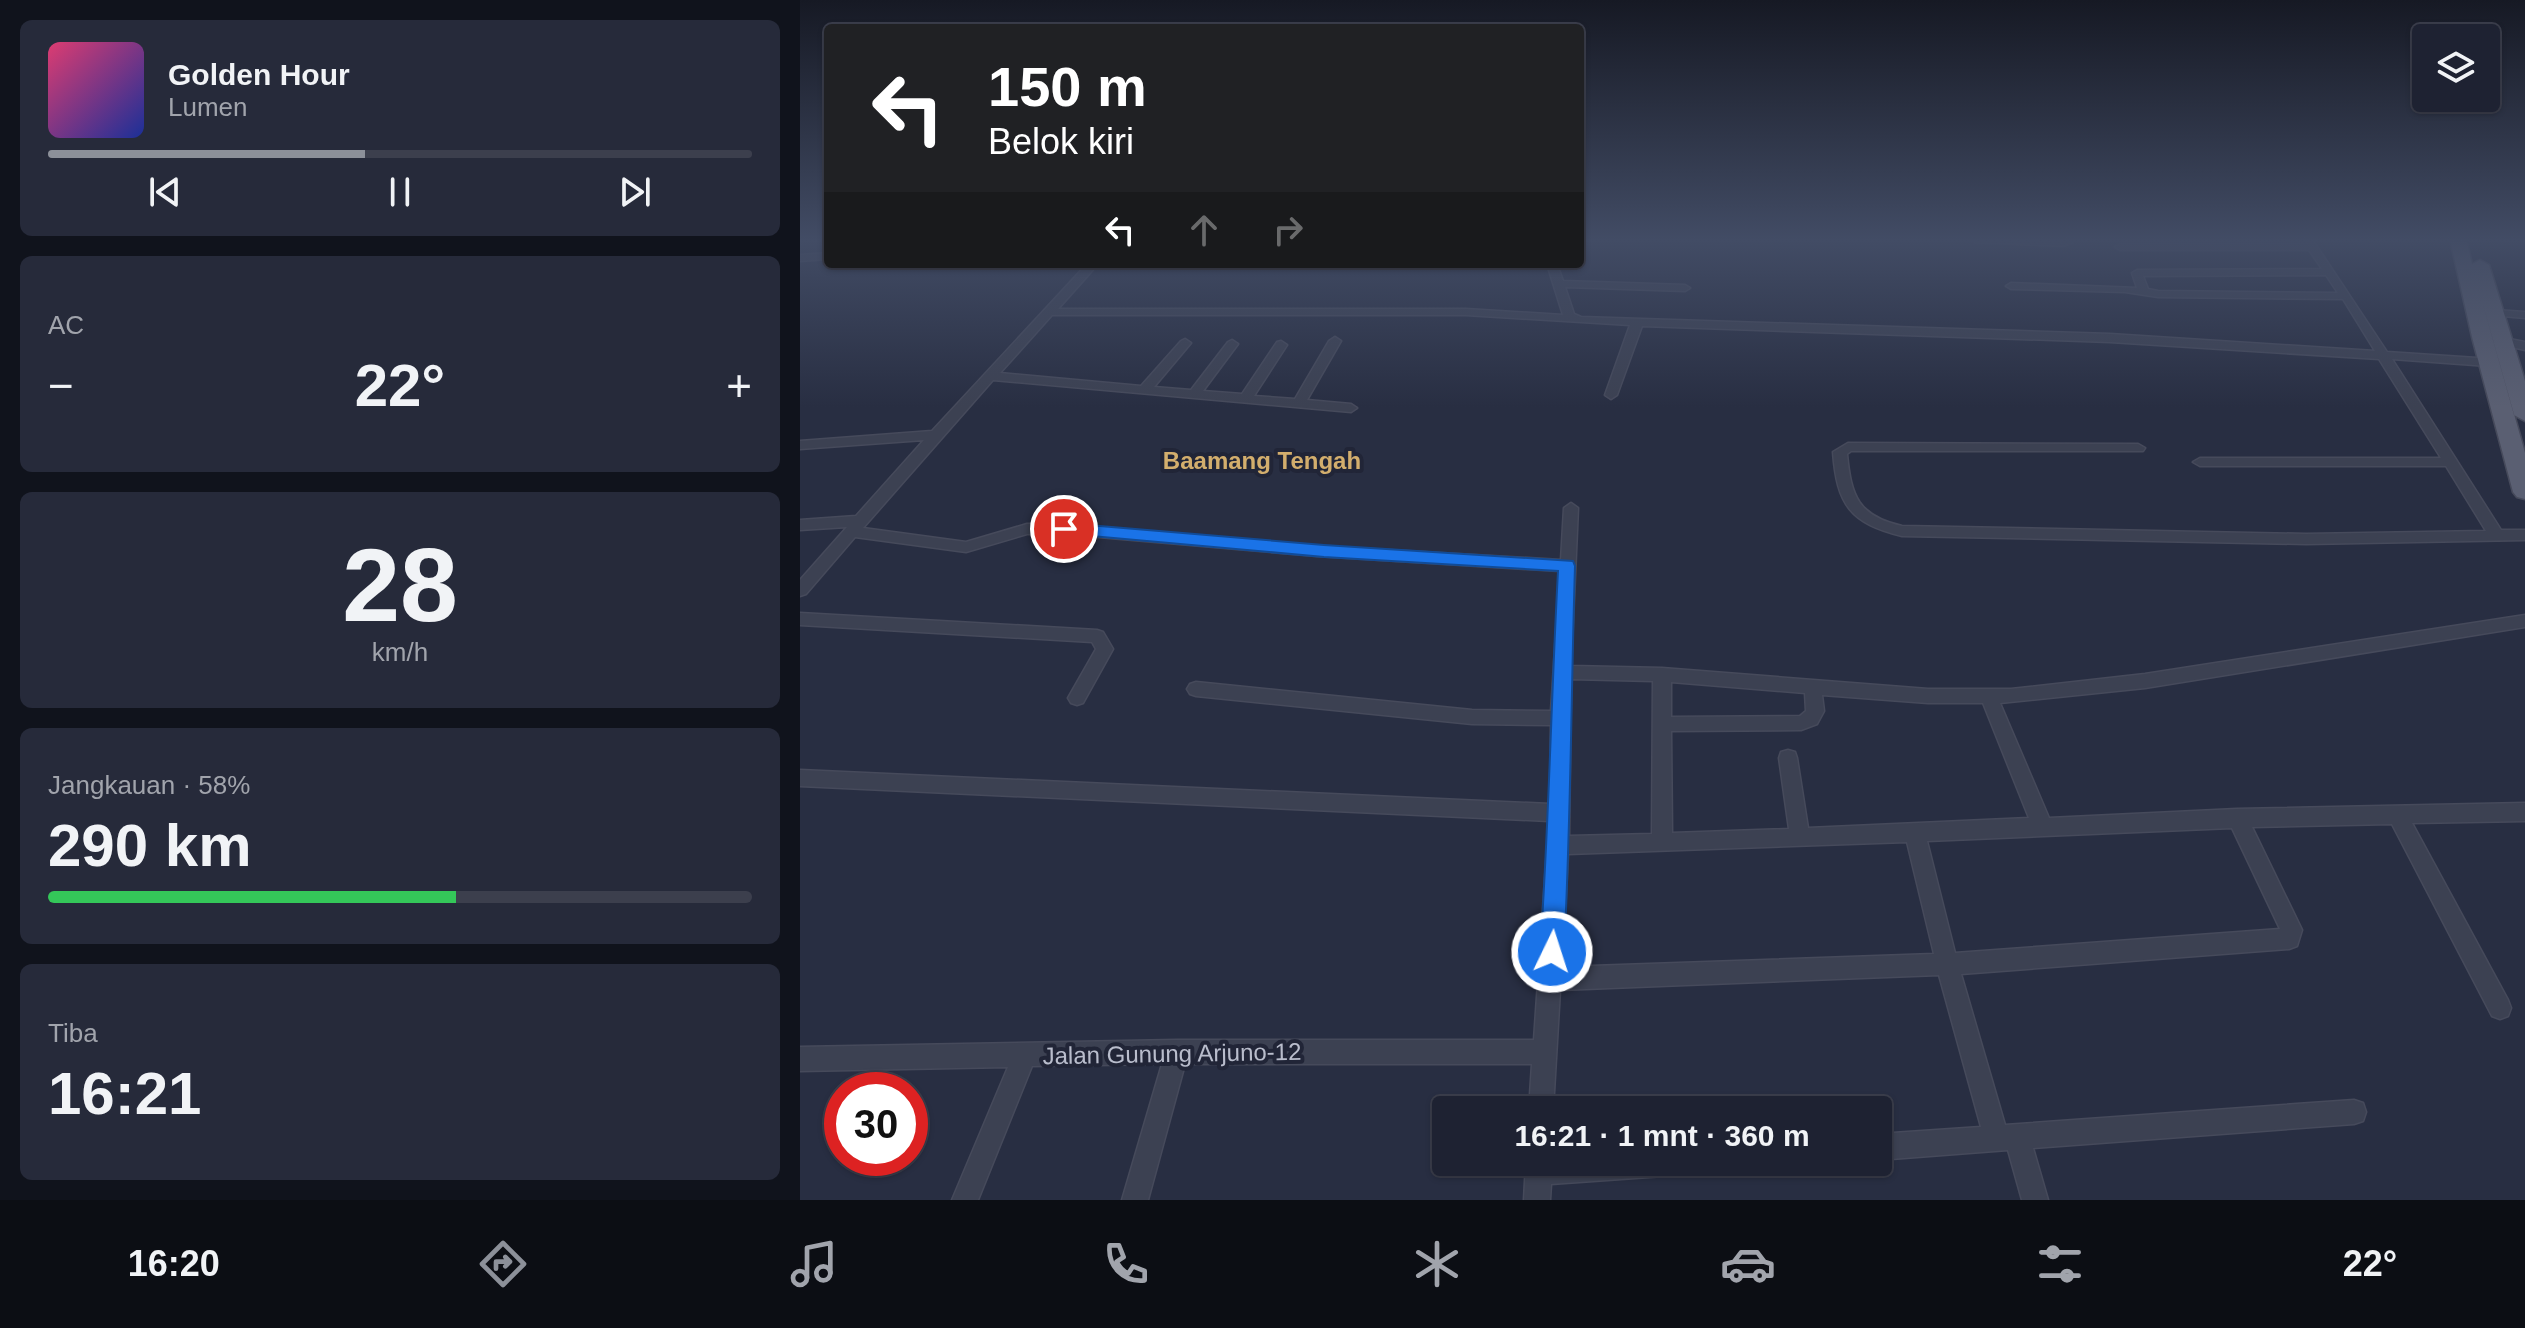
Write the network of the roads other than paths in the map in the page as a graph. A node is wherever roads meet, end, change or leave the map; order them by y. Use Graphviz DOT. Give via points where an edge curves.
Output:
graph roads {
  1 [pos="1065,295"];
  2 [pos="1563,295"];
  3 [pos="2296,295"];
  4 [pos="2471,295"];
  5 [pos="2489,295"];
  6 [pos="2346,296"];
  7 [pos="1049,312"];
  8 [pos="2495,313"];
  9 [pos="2525,315"];
  10 [pos="1571,319"];
  11 [pos="1637,323"];
  12 [pos="2481,337"];
  13 [pos="1335,341"];
  14 [pos="2504,342"];
  15 [pos="1185,343"];
  16 [pos="1232,344"];
  17 [pos="1281,345"];
  18 [pos="2525,346"];
  19 [pos="2382,354"];
  20 [pos="2488,362"];
  21 [pos="991,376"];
  22 [pos="1145,389"];
  23 [pos="1194,394"];
  24 [pos="1611,395"];
  25 [pos="1245,399"];
  26 [pos="1299,403"];
  27 [pos="1351,408"];
  28 [pos="2525,415"];
  29 [pos="936,435"];
  30 [pos="800,445"];
  31 [pos="2138,448"];
  32 [pos="2520,460"];
  33 [pos="2200,462"];
  34 [pos="2450,462"];
  35 [pos="2525,492"];
  36 [pos="1571,508"];
  37 [pos="800,525"];
  38 [pos="855,526"];
  39 [pos="2525,535"];
  40 [pos="2497,536"];
  41 [pos="1567,566"];
  42 [pos="800,590"];
  43 [pos="800,619"];
  44 [pos="2525,621"];
  45 [pos="1562,672"];
  46 [pos="1662,675"];
  47 [pos="1813,688"];
  48 [pos="1196,689"];
  49 [pos="1989,697"];
  50 [pos="1077,698"];
  51 [pos="1560,718"];
  52 [pos="1662,724"];
  53 [pos="1788,758"];
  54 [pos="800,778"];
  55 [pos="2525,812"];
  56 [pos="1559,813"];
  57 [pos="2397,815"];
  58 [pos="2237,818"];
  59 [pos="2042,825"];
  60 [pos="1915,833"];
  61 [pos="1800,838"];
  62 [pos="1662,843"];
  63 [pos="1559,845"];
  64 [pos="1947,964"];
  65 [pos="1550,979"];
  66 [pos="2500,1008"];
  67 [pos="1177,1052"];
  68 [pos="1543,1052"];
  69 [pos="1024,1056"];
  70 [pos="800,1059"];
  71 [pos="1541,1096"];
  72 [pos="2354,1112"];
  73 [pos="2007,1138"];
  74 [pos="1892,1146"];
  75 [pos="1538,1176"];
  76 [pos="965,1200"];
  77 [pos="1135,1200"];
  78 [pos="1537,1200"];
  79 [pos="2035,1200"];
  1 -- 7 [label="street"];
  2 -- 10 [label="street"];
  3 -- 6 [label="street"];
  4 -- 12 [label="main road"];
  5 -- 8 [label="main road"];
  6 -- 19 [label="street"];
  7 -- 10 [label="street" via="1466,312"];
  7 -- 21 [label="street"];
  8 -- 9 [label="street"];
  8 -- 14 [label="main road"];
  10 -- 11 [label="street"];
  11 -- 19 [label="street" via="2110,338"];
  11 -- 24 [label="street"];
  12 -- 14 [label="street"];
  12 -- 20 [label="main road"];
  13 -- 26 [label="street"];
  14 -- 18 [label="street"];
  14 -- 28 [label="main road"];
  15 -- 22 [label="street"];
  16 -- 23 [label="street"];
  17 -- 25 [label="street"];
  19 -- 20 [label="street"];
  19 -- 34 [label="street"];
  20 -- 32 [label="main road"];
  21 -- 22 [label="street"];
  21 -- 29 [label="street"];
  22 -- 23 [label="street"];
  23 -- 25 [label="street"];
  25 -- 26 [label="street"];
  26 -- 27 [label="street"];
  29 -- 30 [label="street"];
  29 -- 38 [label="street"];
  31 -- 40 [label="street" via="1848,447 1840,452 1854,510 1875,525 1902,531 2306,539"];
  32 -- 35 [label="main road"];
  33 -- 34 [label="street"];
  34 -- 40 [label="street"];
  36 -- 41 [label="street"];
  37 -- 38 [label="street"];
  38 -- 41 [label="street" via="966,547 1027,529 1064,529"];
  38 -- 42 [label="street"];
  39 -- 40 [label="street"];
  41 -- 45 [label="street"];
  43 -- 50 [label="street" via="1097,636 1105,649"];
  44 -- 49 [label="street" via="2145,681"];
  45 -- 46 [label="street"];
  45 -- 51 [label="street"];
  46 -- 47 [label="street"];
  46 -- 52 [label="street"];
  47 -- 49 [label="street"];
  47 -- 52 [label="street" via="1815,711 1801,723"];
  48 -- 51 [label="street" via="1472,717"];
  49 -- 59 [label="street"];
  51 -- 56 [label="street"];
  52 -- 62 [label="street"];
  53 -- 61 [label="street"];
  54 -- 56 [label="street"];
  55 -- 57 [label="street"];
  56 -- 63 [label="street"];
  57 -- 58 [label="street"];
  57 -- 66 [label="street"];
  58 -- 59 [label="street"];
  58 -- 64 [label="street" via="2291,930 2289,939"];
  59 -- 60 [label="street"];
  60 -- 61 [label="street"];
  60 -- 64 [label="street"];
  61 -- 62 [label="street"];
  62 -- 63 [label="street"];
  63 -- 65 [label="street"];
  64 -- 65 [label="street"];
  64 -- 73 [label="street"];
  65 -- 68 [label="street"];
  67 -- 68 [label="street, Jalan Gunung Arjuno-12"];
  67 -- 69 [label="street, Jalan Gunung Arjuno-12"];
  67 -- 77 [label="street"];
  68 -- 71 [label="street"];
  69 -- 70 [label="street, Jalan Gunung Arjuno-12"];
  69 -- 76 [label="street"];
  72 -- 73 [label="street"];
  73 -- 74 [label="street"];
  73 -- 79 [label="street"];
  75 -- 78 [label="street"];
}
